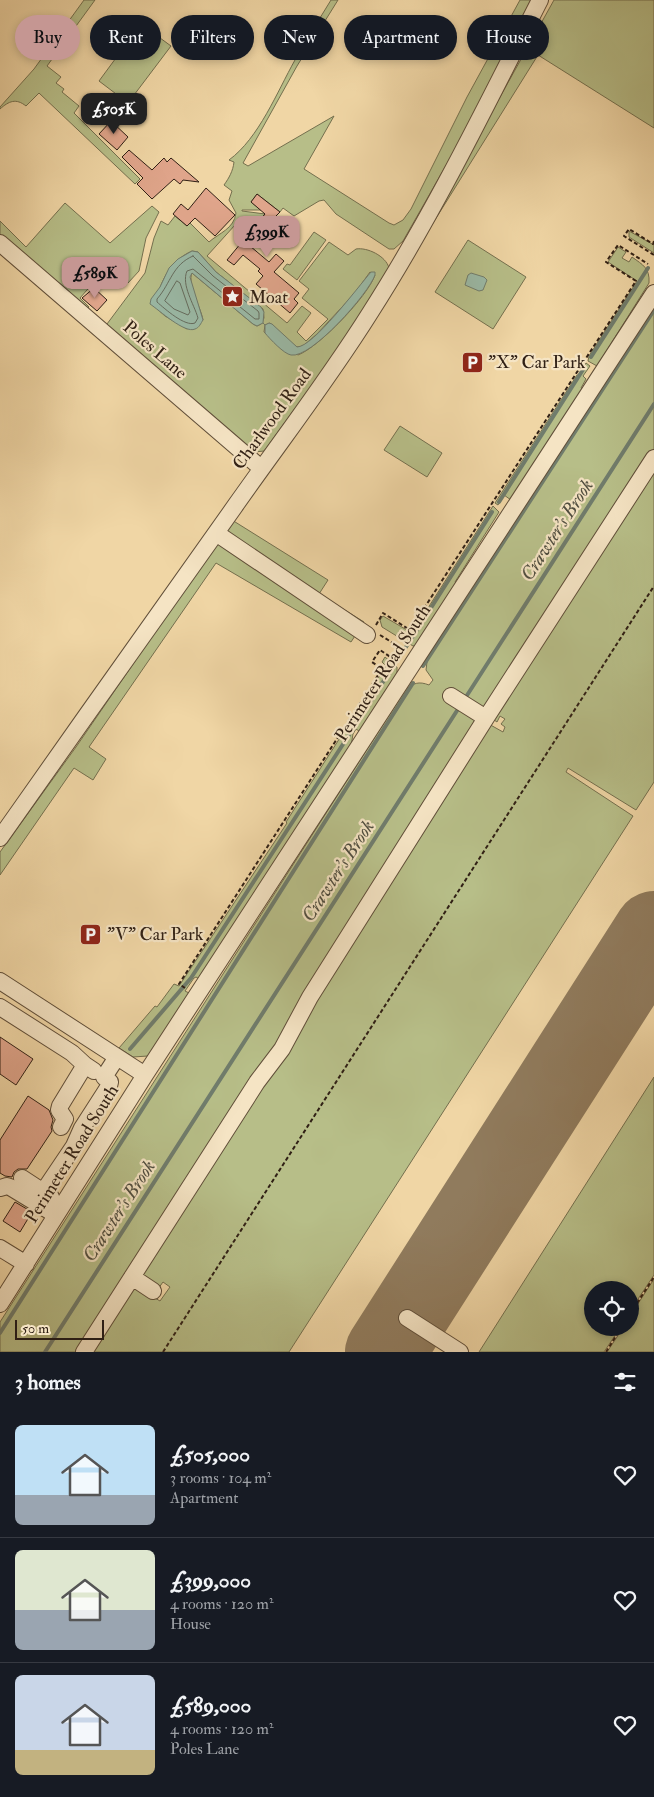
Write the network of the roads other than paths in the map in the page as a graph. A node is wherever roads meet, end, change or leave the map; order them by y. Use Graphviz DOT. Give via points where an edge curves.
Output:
graph roads {
  1 [pos="540,0"];
  2 [pos="0,243"];
  3 [pos="654,294"];
  4 [pos="654,458"];
  5 [pos="261,468"];
  6 [pos="216,533"];
  7 [pos="373,633"];
  8 [pos="458,700"];
  9 [pos="486,718"];
  10 [pos="0,838"];
  11 [pos="0,981"];
  12 [pos="0,1007"];
  13 [pos="117,1057"];
  14 [pos="86,1065"];
  15 [pos="145,1076"];
  16 [pos="104,1077"];
  17 [pos="78,1138"];
  18 [pos="97,1150"];
  19 [pos="22,1178"];
  20 [pos="0,1188"];
  21 [pos="43,1192"];
  22 [pos="60,1210"];
  23 [pos="0,1248"];
  24 [pos="26,1264"];
  25 [pos="132,1277"];
  26 [pos="153,1291"];
  27 [pos="0,1304"];
  28 [pos="407,1318"];
  29 [pos="84,1352"];
  30 [pos="460,1352"];
  1 -- 5 [label="street, Charlwood Road" via="464,152 402,262 320,388"];
  2 -- 5 [label="street, Poles Lane"];
  3 -- 15 [label="street, Perimeter Road South"];
  4 -- 9 [label="street"];
  5 -- 6 [label="street, Charlwood Road"];
  6 -- 7 [label="street"];
  6 -- 10 [label="street, Charlwood Road"];
  8 -- 9 [label="street"];
  9 -- 25 [label="street" via="310,997 282,1049 257,1082"];
  11 -- 13 [label="street, Perimeter Road South"];
  12 -- 14 [label="street"];
  13 -- 15 [label="street, Perimeter Road South"];
  13 -- 16 [label="street"];
  14 -- 16 [label="street"];
  14 -- 17 [label="street" via="60,1106 65,1119 59,1125"];
  15 -- 18 [label="street, Perimeter Road South"];
  16 -- 17 [label="street" via="110,1082 109,1086"];
  17 -- 18 [label="street"];
  17 -- 21 [label="street"];
  18 -- 22 [label="street, Perimeter Road South"];
  19 -- 21 [label="street"];
  20 -- 22 [label="street" via="10,1186"];
  21 -- 22 [label="street"];
  22 -- 24 [label="street, Perimeter Road South"];
  23 -- 24 [label="street"];
  24 -- 27 [label="street, Perimeter Road South"];
  25 -- 26 [label="street"];
  25 -- 29 [label="street"];
  28 -- 30 [label="street"];
}
